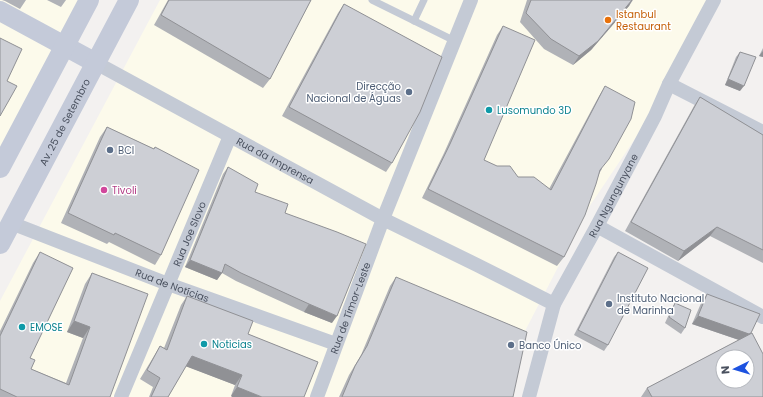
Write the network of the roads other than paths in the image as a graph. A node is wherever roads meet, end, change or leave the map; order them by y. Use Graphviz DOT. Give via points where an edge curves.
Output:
graph roads {
  1 [pos="89,0"];
  2 [pos="129,0"];
  3 [pos="372,0"];
  4 [pos="424,0"];
  5 [pos="471,0"];
  6 [pos="714,0"];
  7 [pos="381,2"];
  8 [pos="0,11"];
  9 [pos="414,21"];
  10 [pos="455,41"];
  11 [pos="64,45"];
  12 [pos="96,63"];
  13 [pos="670,84"];
  14 [pos="763,132"];
  15 [pos="230,136"];
  16 [pos="2,160"];
  17 [pos="383,219"];
  18 [pos="11,223"];
  19 [pos="597,226"];
  20 [pos="0,244"];
  21 [pos="168,284"];
  22 [pos="554,304"];
  23 [pos="763,317"];
  24 [pos="336,344"];
  25 [pos="121,397"];
  26 [pos="316,397"];
  27 [pos="529,397"];
  1 -- 11 [label="main road"];
  2 -- 12 [label="main road, Av. 25 de Setembro"];
  3 -- 7 [label="lane"];
  4 -- 9 [label="lane"];
  5 -- 10 [label="street, Rua de Timor-Leste"];
  6 -- 13 [label="street, Rua Ngungunyane"];
  7 -- 9 [label="lane"];
  8 -- 11 [label="main road, Rua da Imprensa"];
  9 -- 10 [label="lane"];
  10 -- 17 [label="street, Rua de Timor-Leste"];
  11 -- 12 [label="main road, Rua da Imprensa"];
  11 -- 16 [label="main road"];
  12 -- 15 [label="street, Rua da Imprensa"];
  12 -- 18 [label="main road, Av. 25 de Setembro"];
  13 -- 14 [label="street"];
  13 -- 19 [label="street, Rua Ngungunyane"];
  15 -- 17 [label="street, Rua da Imprensa"];
  15 -- 21 [label="street, Rua Joe Slovo"];
  17 -- 22 [label="street, Rua da Imprensa"];
  17 -- 24 [label="street, Rua de Timor-Leste"];
  18 -- 20 [label="main road, Av. 25 de Setembro"];
  18 -- 21 [label="street, Rua de Notícias"];
  19 -- 22 [label="street, Rua Ngungunyane"];
  19 -- 23 [label="street"];
  21 -- 24 [label="street, Rua de Notícias"];
  21 -- 25 [label="street, Rua Joe Slovo"];
  22 -- 27 [label="street, Rua Ngungunyane"];
  24 -- 26 [label="street, Rua de Timor-Leste"];
}
